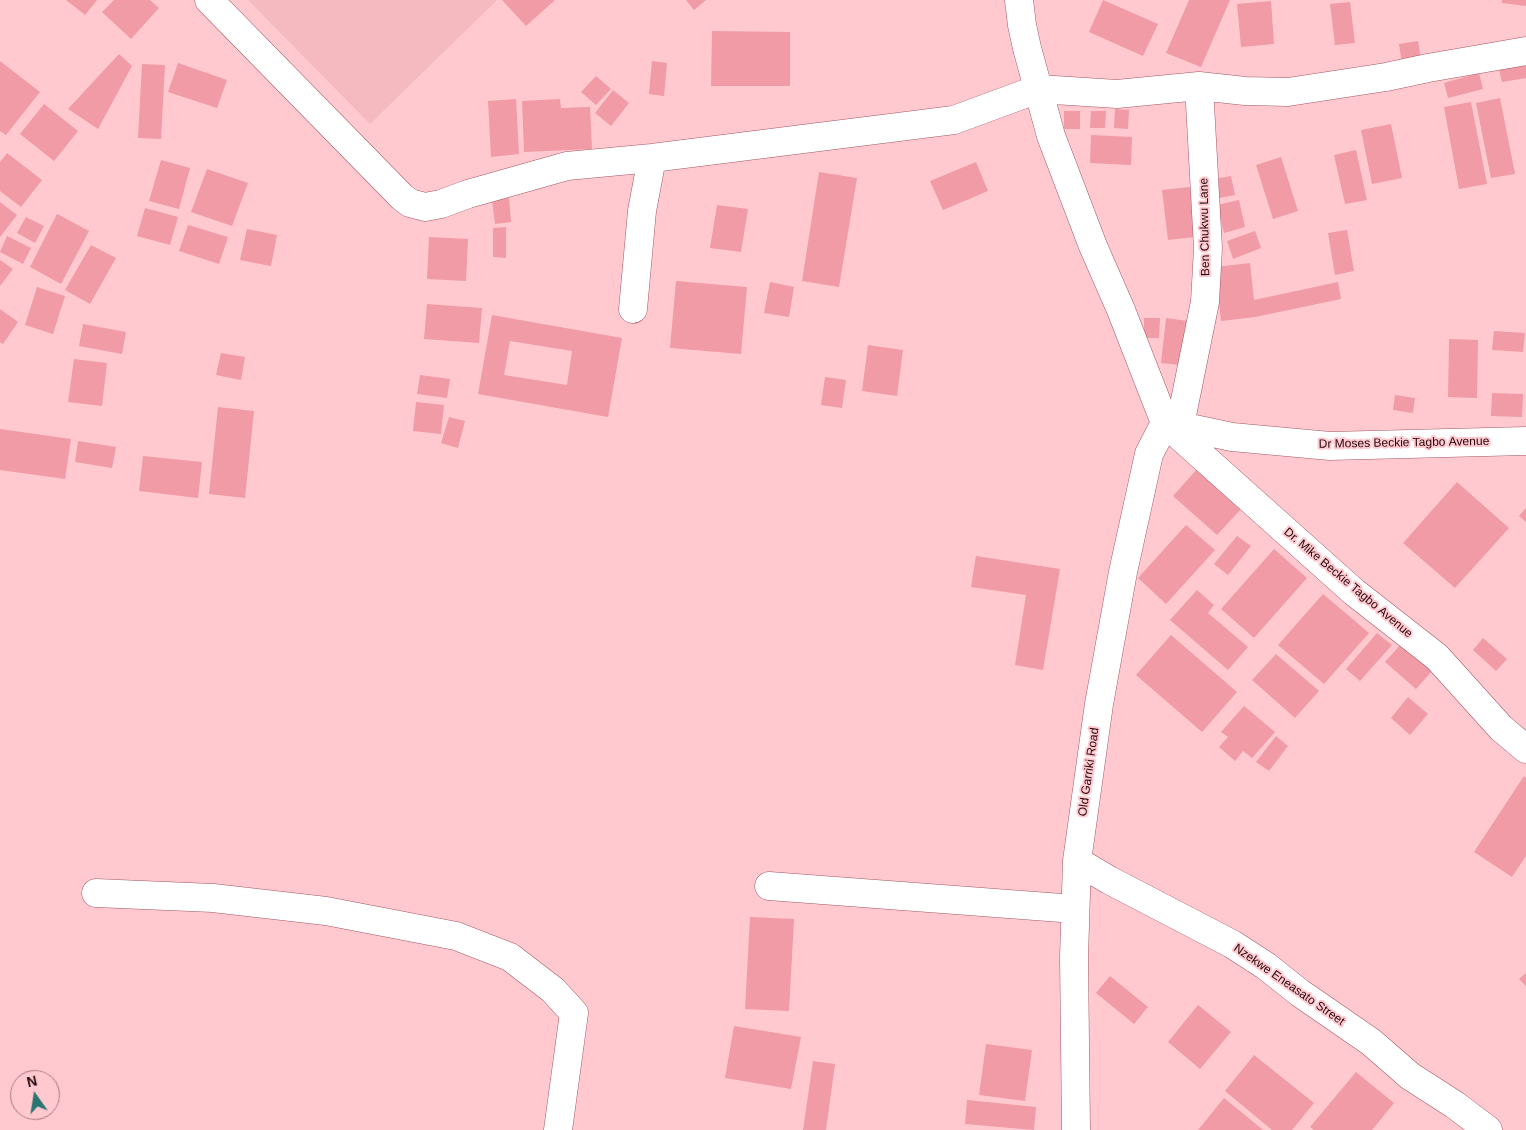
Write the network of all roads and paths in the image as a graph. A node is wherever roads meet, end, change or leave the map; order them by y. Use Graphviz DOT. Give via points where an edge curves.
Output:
graph roads {
  1 [pos="209,0"];
  2 [pos="1020,0"];
  3 [pos="1526,51"];
  4 [pos="1199,86"];
  5 [pos="1038,89"];
  6 [pos="652,158"];
  7 [pos="633,309"];
  8 [pos="1172,424"];
  9 [pos="1526,441"];
  10 [pos="1526,749"];
  11 [pos="1077,861"];
  12 [pos="770,886"];
  13 [pos="96,893"];
  14 [pos="1075,909"];
  15 [pos="558,1130"];
  16 [pos="1076,1130"];
  17 [pos="1488,1130"];
  1 -- 6 [label="street" via="410,203 426,207 441,204 567,166"];
  2 -- 5 [label="street" via="1022,25"];
  3 -- 4 [label="street" via="1288,92"];
  4 -- 5 [label="street" via="1117,94"];
  4 -- 8 [label="street, Ben Chukwu Lane" via="1208,248 1206,293 1199,335"];
  5 -- 6 [label="street" via="954,120"];
  5 -- 8 [label="street" via="1058,155 1093,246"];
  6 -- 7 [label="street" via="642,211"];
  8 -- 9 [label="street, Dr Moses Beckie Tagbo Avenue" via="1232,437 1330,446"];
  8 -- 10 [label="street, Dr. Mike Beckie Tagbo Avenue" via="1354,592 1437,657 1502,728"];
  8 -- 11 [label="street, Old Garriki Road" via="1149,454 1123,572 1099,704"];
  11 -- 14 [label="street, Old Garriki Road"];
  11 -- 17 [label="street, Nzekwe Eneasato Street" via="1232,944 1266,966 1371,1042 1410,1076"];
  12 -- 14 [label="street"];
  13 -- 15 [label="street" via="213,898 326,911 456,936 510,958 553,990 574,1013"];
  14 -- 16 [label="street, Old Garriki Road"];
}
